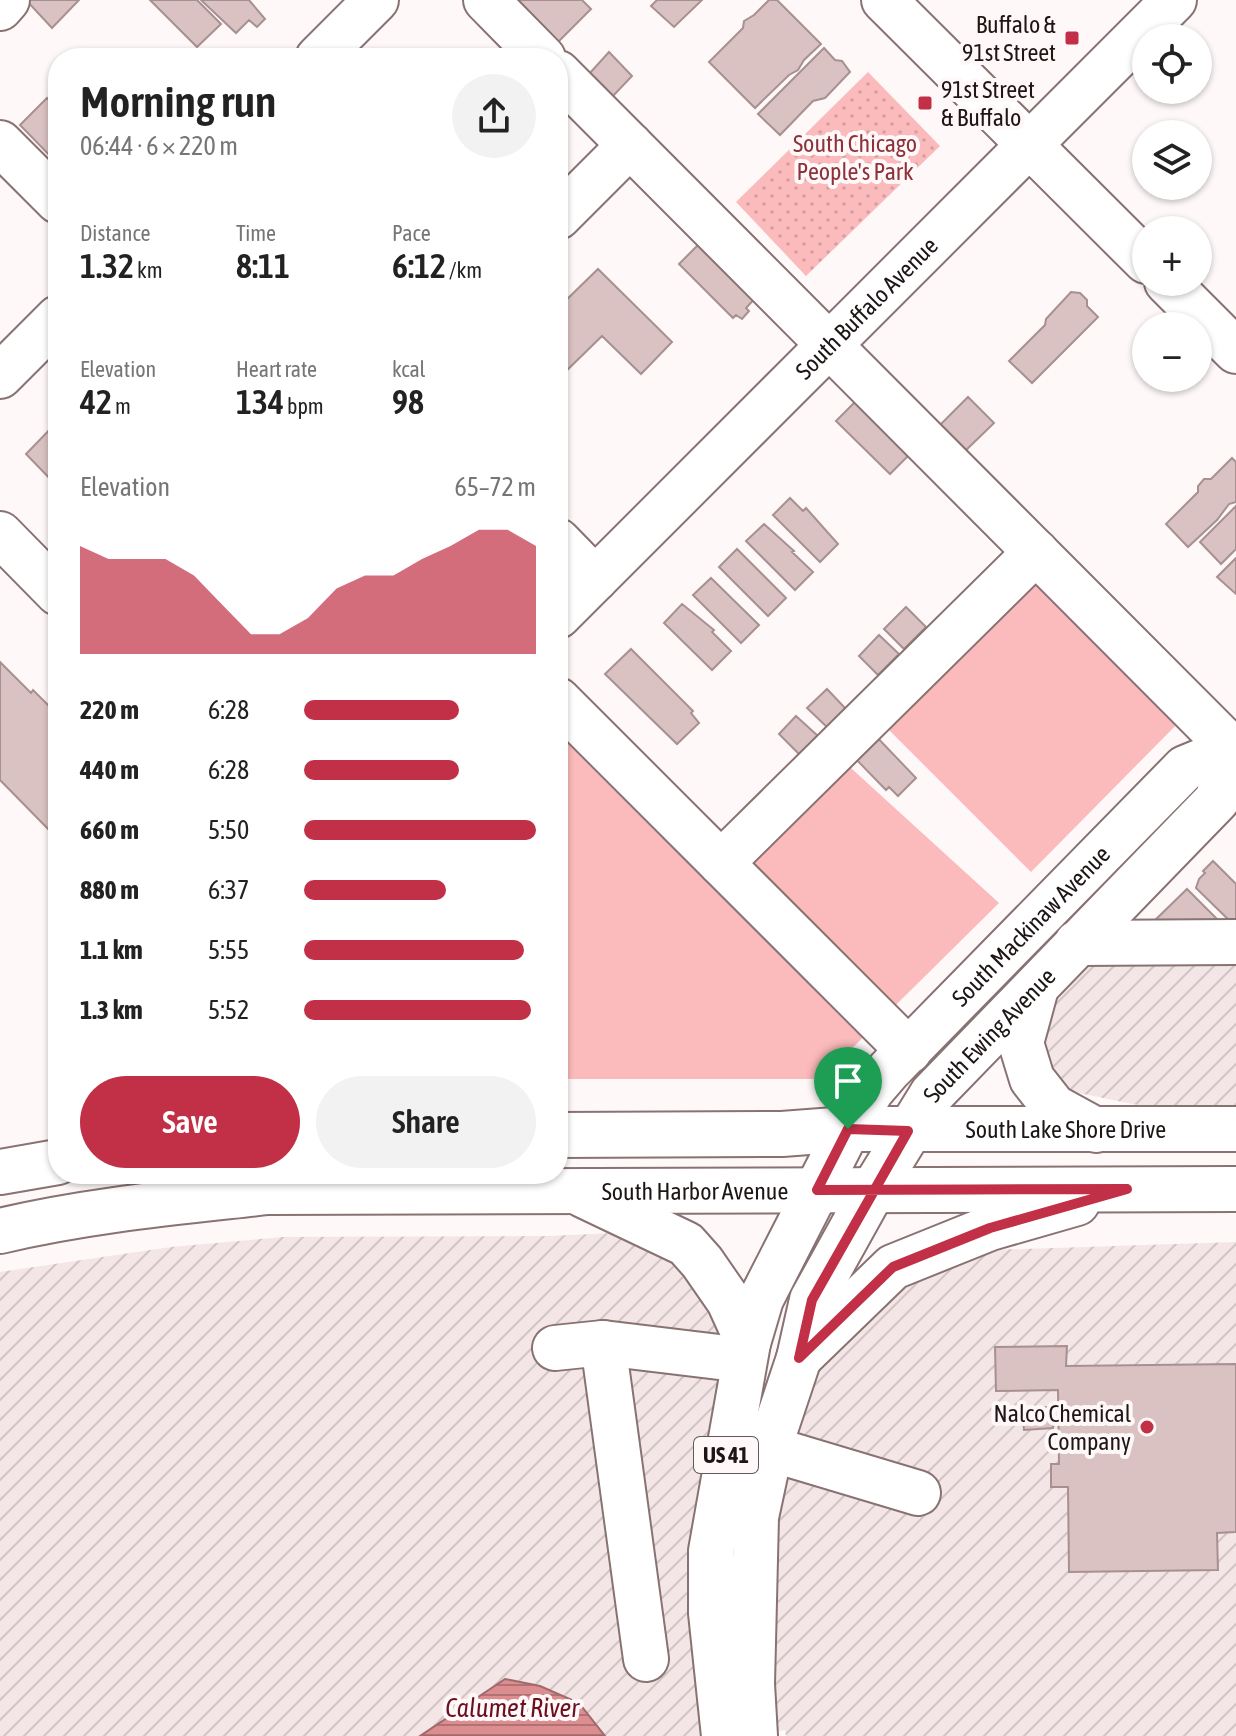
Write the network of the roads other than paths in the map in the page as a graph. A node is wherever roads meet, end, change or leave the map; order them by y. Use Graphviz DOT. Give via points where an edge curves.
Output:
graph roads {
  1 [pos="7,0"];
  2 [pos="376,0"];
  3 [pos="486,0"];
  4 [pos="884,0"];
  5 [pos="1174,0"];
  6 [pos="0,8"];
  7 [pos="328,48"];
  8 [pos="533,48"];
  9 [pos="568,83"];
  10 [pos="0,143"];
  11 [pos="1029,144"];
  12 [pos="630,145"];
  13 [pos="48,191"];
  14 [pos="568,207"];
  15 [pos="1132,247"];
  16 [pos="1181,296"];
  17 [pos="48,328"];
  18 [pos="828,343"];
  19 [pos="1236,351"];
  20 [pos="0,376"];
  21 [pos="0,534"];
  22 [pos="568,551"];
  23 [pos="1036,552"];
  24 [pos="595,579"];
  25 [pos="48,583"];
  26 [pos="568,606"];
  27 [pos="568,710"];
  28 [pos="1235,748"];
  29 [pos="721,863"];
  30 [pos="1236,942"];
  31 [pos="1077,943"];
  32 [pos="1037,984"];
  33 [pos="909,1051"];
  34 [pos="848,1129"];
  35 [pos="1236,1129"];
  36 [pos="1096,1130"];
  37 [pos="908,1131"];
  38 [pos="568,1135"];
  39 [pos="48,1164"];
  40 [pos="0,1172"];
  41 [pos="1127,1189"];
  42 [pos="1236,1189"];
  43 [pos="817,1190"];
  44 [pos="873,1190"];
  45 [pos="574,1191"];
  46 [pos="0,1231"];
  47 [pos="603,1343"];
  48 [pos="555,1348"];
  49 [pos="746,1351"];
  50 [pos="799,1358"];
  51 [pos="771,1449"];
  52 [pos="918,1493"];
  53 [pos="646,1659"];
  54 [pos="724,1736"];
  55 [pos="755,1736"];
  1 -- 6 [label="main road"];
  2 -- 7 [label="main road"];
  3 -- 8 [label="main road"];
  4 -- 11 [label="main road"];
  5 -- 11 [label="main road, South Buffalo Avenue"];
  9 -- 12 [label="main road"];
  10 -- 13 [label="main road"];
  11 -- 15 [label="main road"];
  11 -- 18 [label="main road, South Buffalo Avenue"];
  12 -- 14 [label="main road"];
  12 -- 18 [label="main road"];
  16 -- 19 [label="main road"];
  17 -- 20 [label="main road"];
  18 -- 23 [label="main road"];
  18 -- 24 [label="main road, South Buffalo Avenue"];
  21 -- 25 [label="main road"];
  22 -- 24 [label="main road"];
  23 -- 28 [label="main road"];
  23 -- 29 [label="main road"];
  24 -- 26 [label="main road, South Buffalo Avenue"];
  27 -- 29 [label="main road"];
  28 -- 31 [label="main road, South Ewing Avenue / US 41" via="1217,800"];
  28 -- 33 [label="main road, South Mackinaw Avenue" via="1185,768"];
  29 -- 33 [label="main road"];
  30 -- 31 [label="main road"];
  31 -- 32 [label="main road, South Ewing Avenue / US 41"];
  32 -- 36 [label="main road" via="1021,1043 1032,1079 1054,1107"];
  32 -- 37 [label="main road, South Ewing Avenue / US 41" via="932,1094"];
  33 -- 34 [label="main road, South Mackinaw Avenue" via="871,1091"];
  34 -- 37 [label="main road, South Lake Shore Drive"];
  34 -- 38 [label="main road"];
  34 -- 43 [label="main road, US 41"];
  35 -- 36 [label="main road, South Lake Shore Drive"];
  36 -- 37 [label="main road, South Lake Shore Drive"];
  37 -- 44 [label="main road, South Ewing Avenue / US 41"];
  39 -- 40 [label="main road"];
  41 -- 42 [label="main road"];
  41 -- 44 [label="main road"];
  41 -- 50 [label="main road" via="990,1228 893,1267"];
  43 -- 44 [label="main road"];
  43 -- 45 [label="main road, South Harbor Avenue"];
  43 -- 49 [label="main road, US 41" via="761,1299"];
  44 -- 50 [label="main road, South Ewing Avenue / US 41" via="812,1300"];
  45 -- 46 [label="main road, South Harbor Avenue" via="268,1192 150,1205"];
  45 -- 49 [label="main road" via="686,1244 729,1301"];
  47 -- 48 [label="main road"];
  47 -- 49 [label="main road"];
  47 -- 53 [label="main road"];
  49 -- 54 [label="main road, US 41" via="711,1551 711,1613"];
  50 -- 51 [label="main road, South Ewing Avenue / US 41"];
  51 -- 52 [label="main road"];
  51 -- 55 [label="main road, South Ewing Avenue / US 41" via="756,1517"];
}
